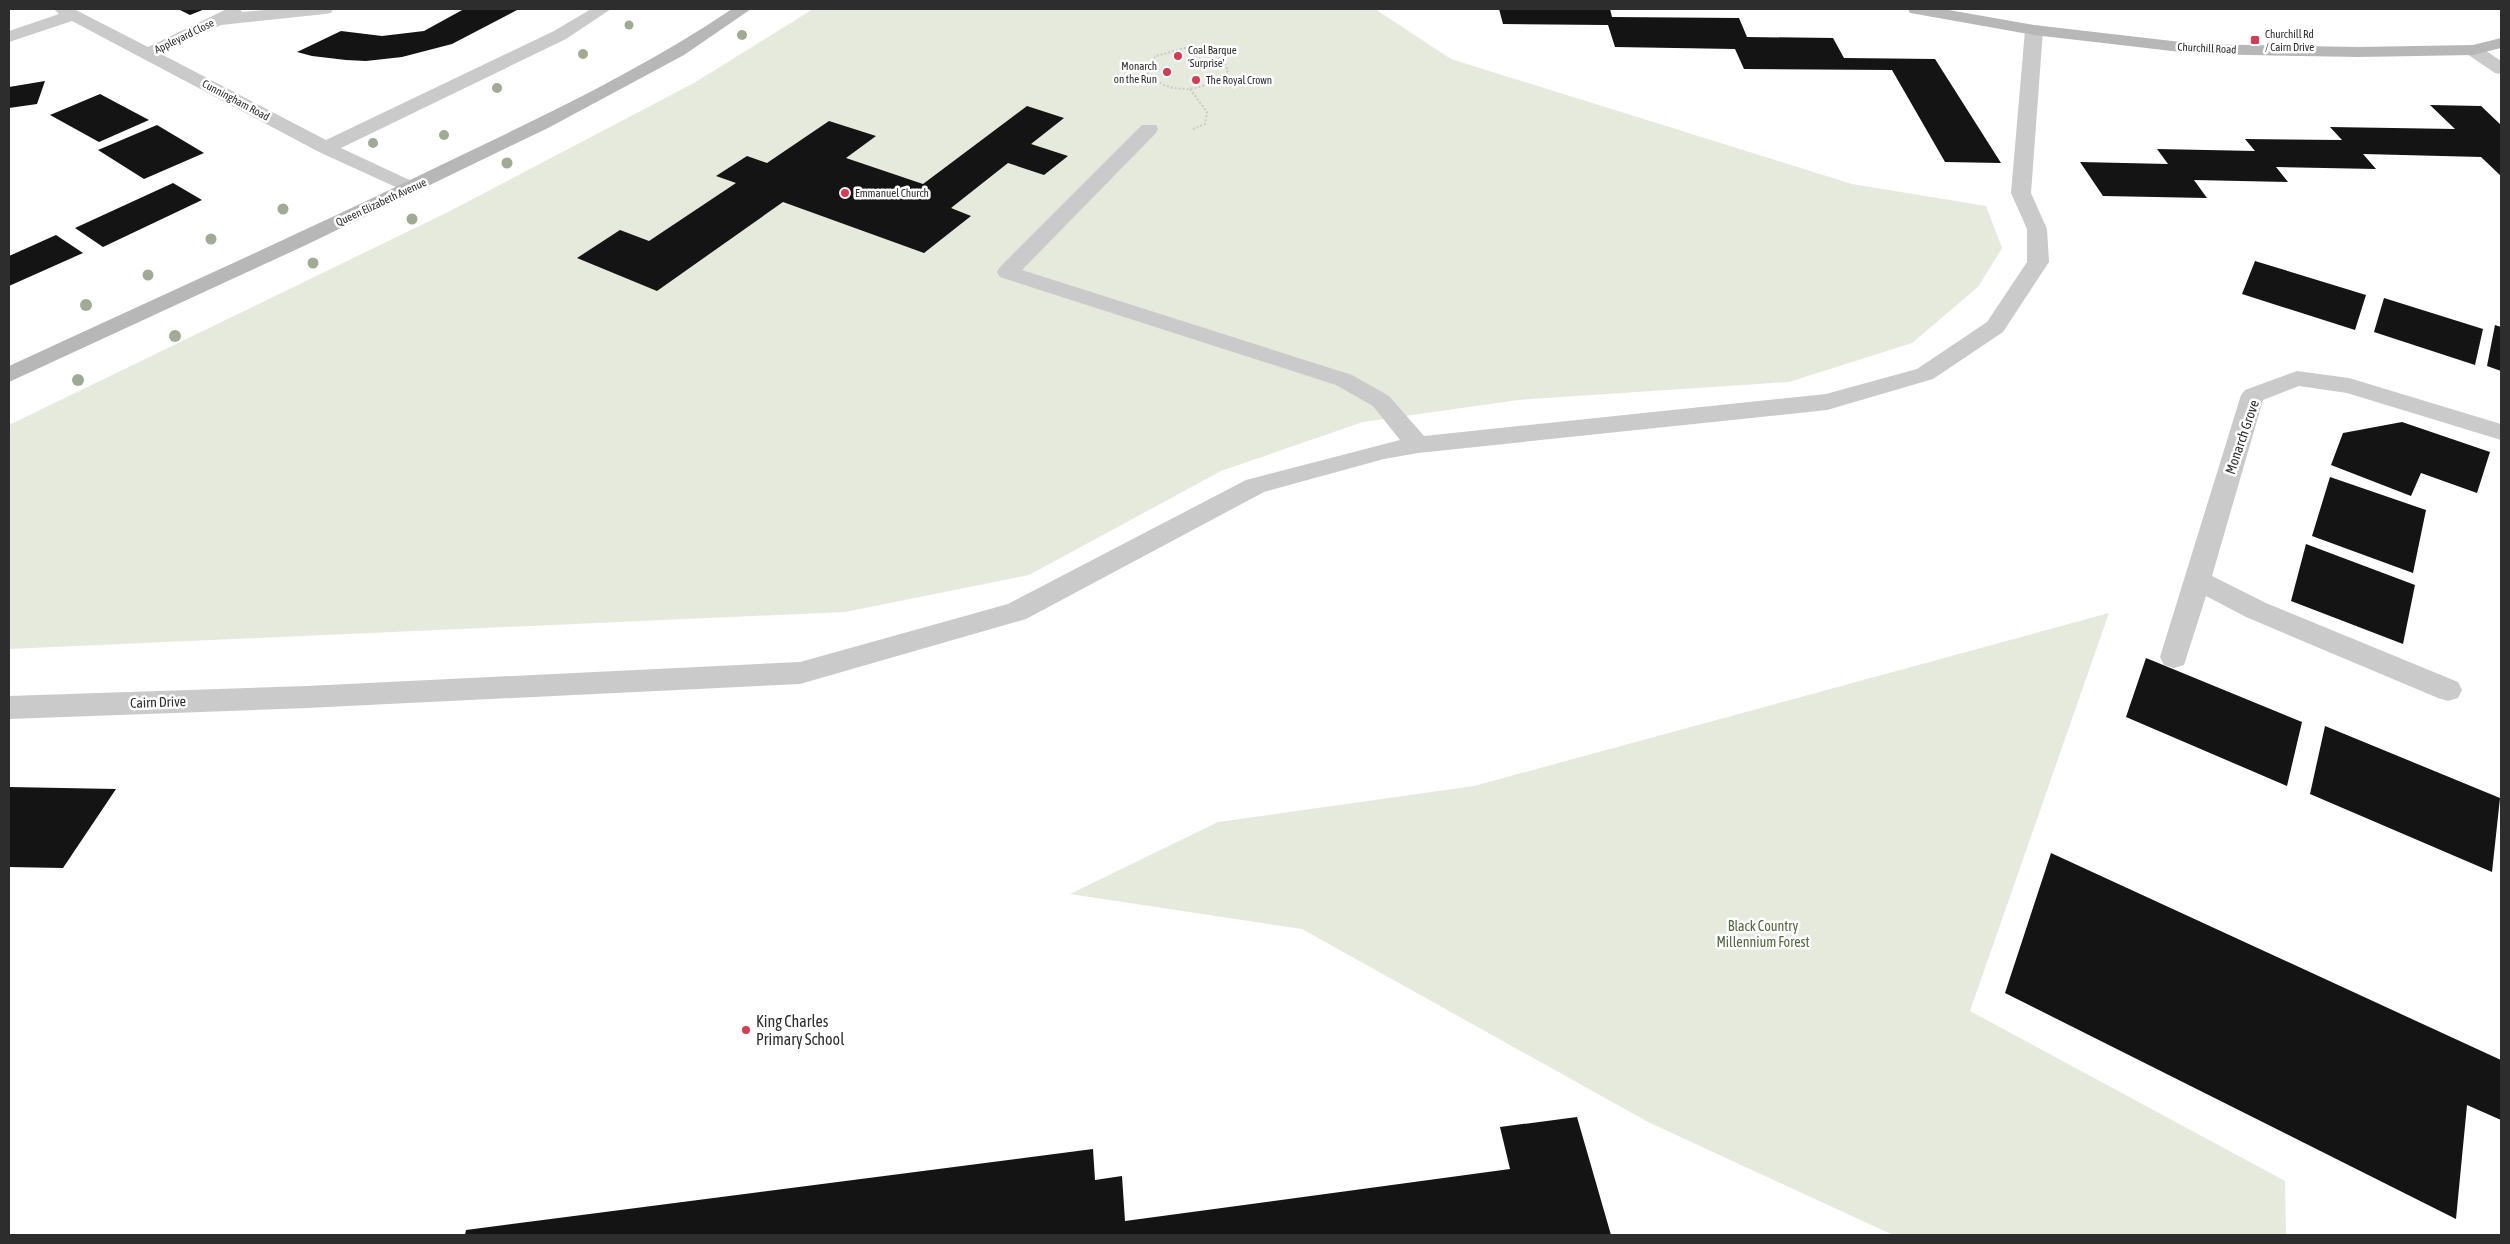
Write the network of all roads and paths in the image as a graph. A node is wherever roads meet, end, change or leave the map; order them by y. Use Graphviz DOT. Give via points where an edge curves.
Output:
graph roads {
  1 [pos="241,9"];
  2 [pos="325,9"];
  3 [pos="603,9"];
  4 [pos="742,9"];
  5 [pos="1916,9"];
  6 [pos="68,12"];
  7 [pos="218,20"];
  8 [pos="2034,30"];
  9 [pos="9,37"];
  10 [pos="2501,43"];
  11 [pos="2472,50"];
  12 [pos="150,53"];
  13 [pos="2501,69"];
  14 [pos="1190,89"];
  15 [pos="1149,129"];
  16 [pos="326,148"];
  17 [pos="411,188"];
  18 [pos="9,375"];
  19 [pos="2501,432"];
  20 [pos="1418,445"];
  21 [pos="2197,580"];
  22 [pos="2174,657"];
  23 [pos="2448,690"];
  24 [pos="9,708"];
  1 -- 7 [label="street, Appleyard Close"];
  2 -- 7 [label="street, Appleyard Close"];
  3 -- 16 [label="street" via="560,35"];
  4 -- 17 [label="street, Queen Elizabeth Avenue" via="701,38 617,87"];
  5 -- 8 [label="street, Churchill Road"];
  6 -- 9 [label="street"];
  6 -- 12 [label="street, Cunningham Road"];
  7 -- 12 [label="street, Appleyard Close"];
  8 -- 11 [label="street, Churchill Road" via="2198,49"];
  8 -- 20 [label="street, Cairn Drive" via="2021,192 2037,230 2038,262 1995,327 1925,374 1827,402"];
  10 -- 11 [label="street, Churchill Road"];
  11 -- 13 [label="street"];
  12 -- 16 [label="street, Cunningham Road"];
  14 -- 14 [label="path" via="1208,86 1221,79 1228,71 1226,62 1217,54 1185,48 1156,55 1148,62 1145,70 1149,78 1159,84"];
  15 -- 20 [label="street" via="1008,272 1344,380 1381,401"];
  16 -- 17 [label="street, Cunningham Road"];
  17 -- 18 [label="street, Queen Elizabeth Avenue"];
  19 -- 21 [label="street, Monarch Grove" via="2349,386 2296,378 2253,395"];
  20 -- 24 [label="street, Cairn Drive" via="1255,486 1016,612 800,673"];
  21 -- 22 [label="street, Monarch Grove"];
  21 -- 23 [label="street" via="2256,610"];
}
